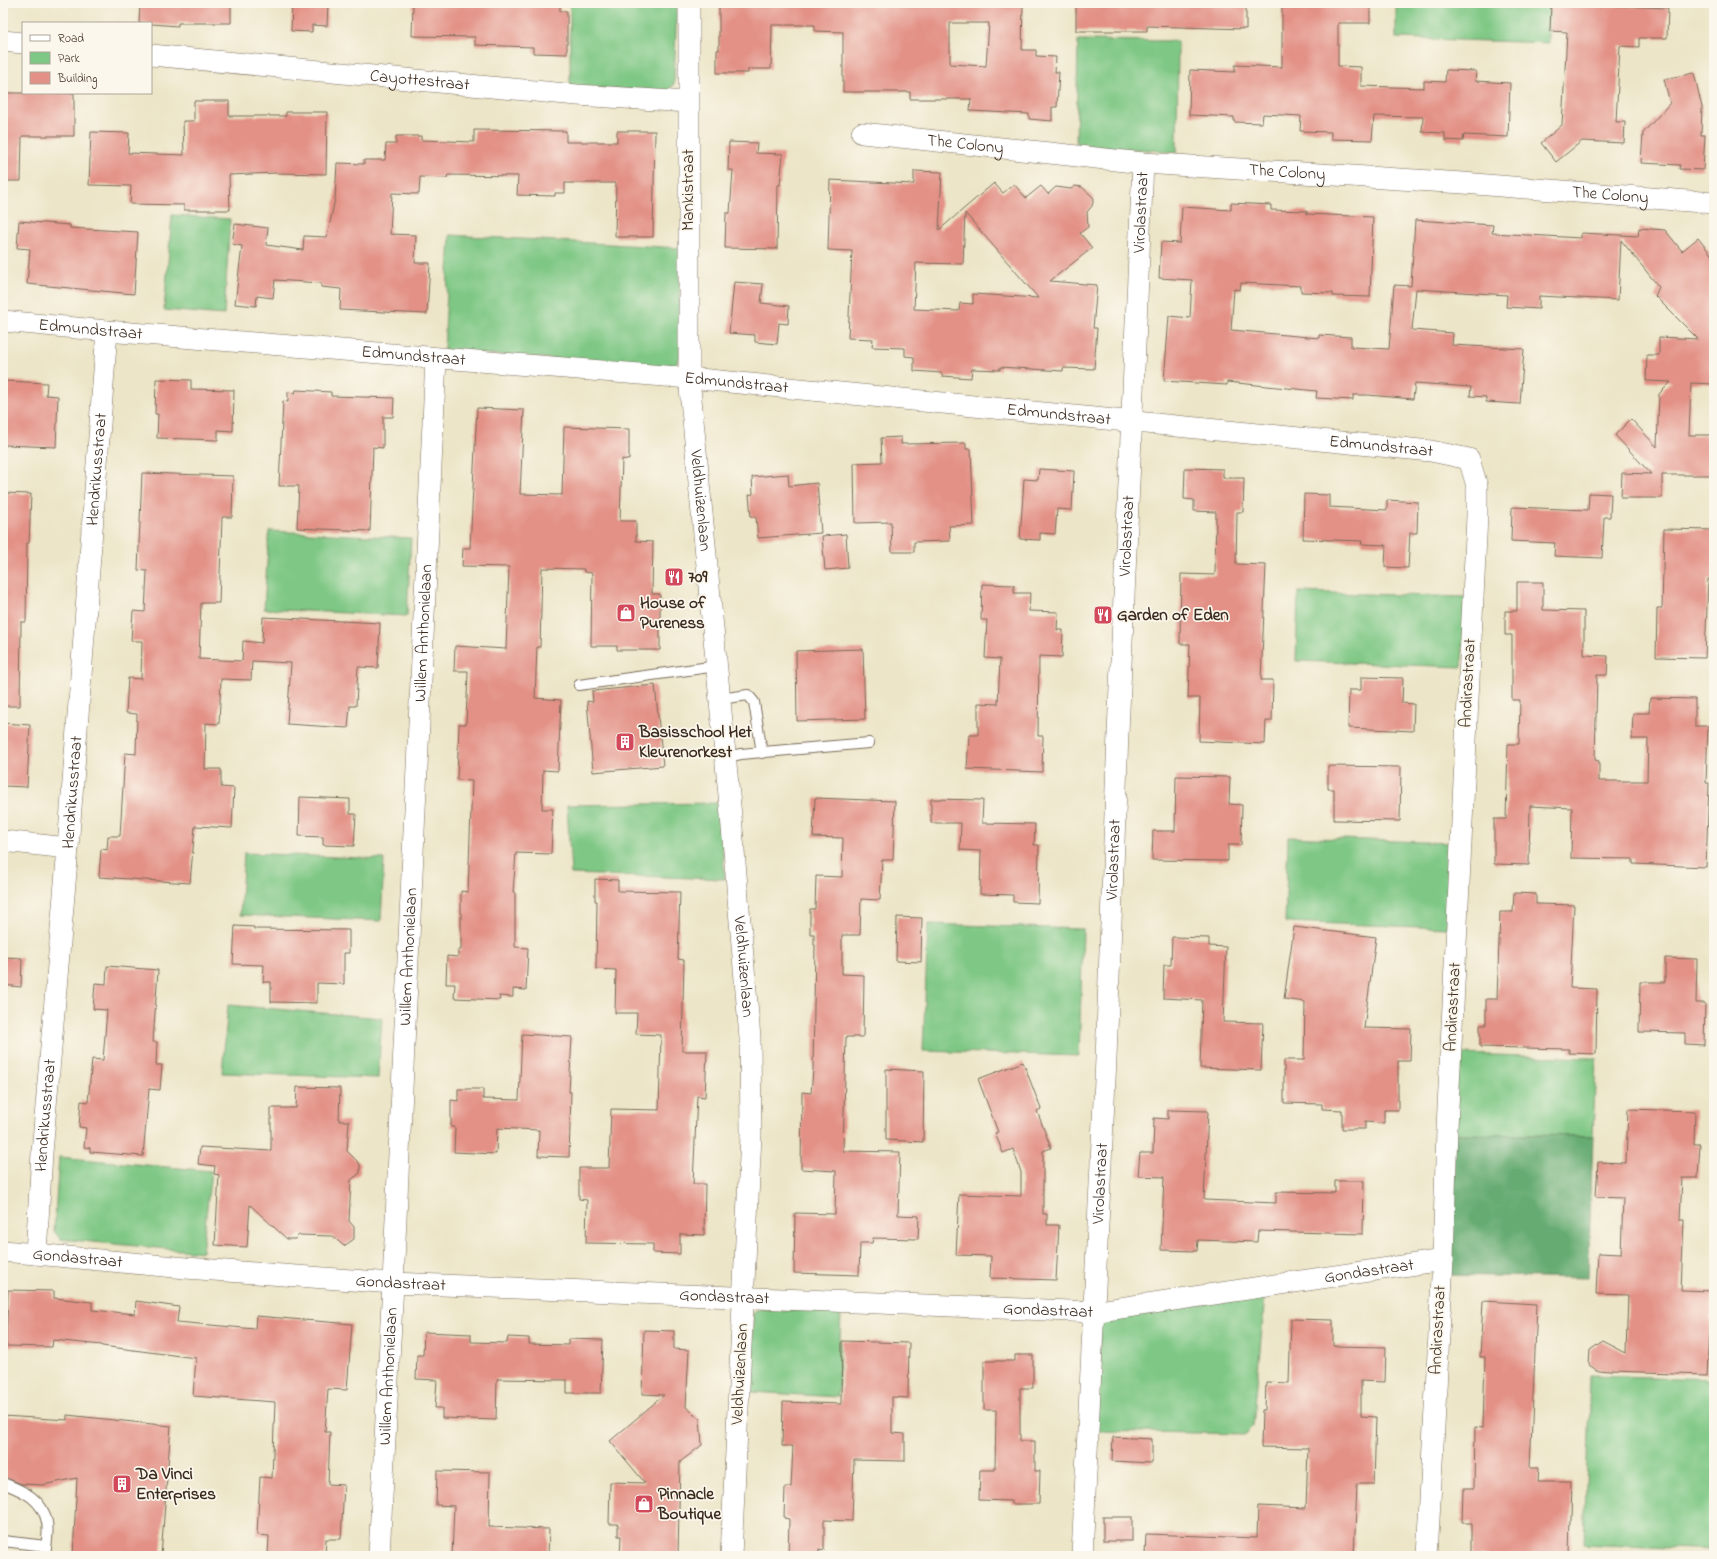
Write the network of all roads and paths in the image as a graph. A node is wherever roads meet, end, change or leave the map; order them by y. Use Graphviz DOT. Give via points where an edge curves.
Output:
graph roads {
  1 [pos="689,3"];
  2 [pos="3,41"];
  3 [pos="22,43"];
  4 [pos="152,55"];
  5 [pos="688,102"];
  6 [pos="862,133"];
  7 [pos="1143,163"];
  8 [pos="1714,203"];
  9 [pos="3,321"];
  10 [pos="107,331"];
  11 [pos="436,358"];
  12 [pos="689,378"];
  13 [pos="1132,422"];
  14 [pos="1469,459"];
  15 [pos="717,666"];
  16 [pos="579,685"];
  17 [pos="720,699"];
  18 [pos="869,743"];
  19 [pos="762,753"];
  20 [pos="726,758"];
  21 [pos="3,841"];
  22 [pos="68,848"];
  23 [pos="3,1251"];
  24 [pos="36,1254"];
  25 [pos="1442,1260"];
  26 [pos="393,1283"];
  27 [pos="744,1298"];
  28 [pos="1093,1312"];
  29 [pos="3,1483"];
  30 [pos="3,1541"];
  31 [pos="45,1551"];
  32 [pos="379,1556"];
  33 [pos="731,1556"];
  34 [pos="1082,1556"];
  35 [pos="1427,1556"];
  1 -- 5 [label="street, Mankistraat"];
  2 -- 3 [label="street"];
  4 -- 5 [label="street, Cayottestraat" via="577,95"];
  5 -- 12 [label="street, Mankistraat"];
  6 -- 7 [label="street, The Colony"];
  7 -- 8 [label="street, The Colony" via="1463,183"];
  7 -- 13 [label="street, Virolastraat"];
  9 -- 10 [label="street, Edmundstraat"];
  10 -- 11 [label="street, Edmundstraat"];
  10 -- 22 [label="street, Hendrikusstraat"];
  11 -- 12 [label="street, Edmundstraat"];
  11 -- 26 [label="street, Willem Anthonielaan"];
  12 -- 13 [label="street, Edmundstraat"];
  12 -- 15 [label="street, Veldhuizenlaan"];
  13 -- 14 [label="street, Edmundstraat" via="1431,451"];
  13 -- 28 [label="street, Virolastraat"];
  14 -- 25 [label="street, Andirastraat" via="1477,486 1477,516"];
  15 -- 16 [label="lane"];
  15 -- 17 [label="street, Veldhuizenlaan"];
  17 -- 19 [label="lane" via="748,695 752,699"];
  17 -- 20 [label="street, Veldhuizenlaan"];
  18 -- 19 [label="lane"];
  19 -- 20 [label="lane"];
  20 -- 27 [label="street, Veldhuizenlaan" via="750,1038 751,1135"];
  21 -- 22 [label="street"];
  22 -- 24 [label="street, Hendrikusstraat"];
  23 -- 24 [label="street, Gondastraat"];
  24 -- 26 [label="street, Gondastraat"];
  25 -- 28 [label="street, Gondastraat"];
  25 -- 35 [label="street, Andirastraat"];
  26 -- 27 [label="street, Gondastraat"];
  26 -- 32 [label="street, Willem Anthonielaan"];
  27 -- 28 [label="street, Gondastraat"];
  27 -- 33 [label="street, Veldhuizenlaan"];
  28 -- 34 [label="street, Virolastraat"];
  29 -- 31 [label="lane" via="30,1494 42,1508 47,1523"];
  30 -- 31 [label="lane"];
}
